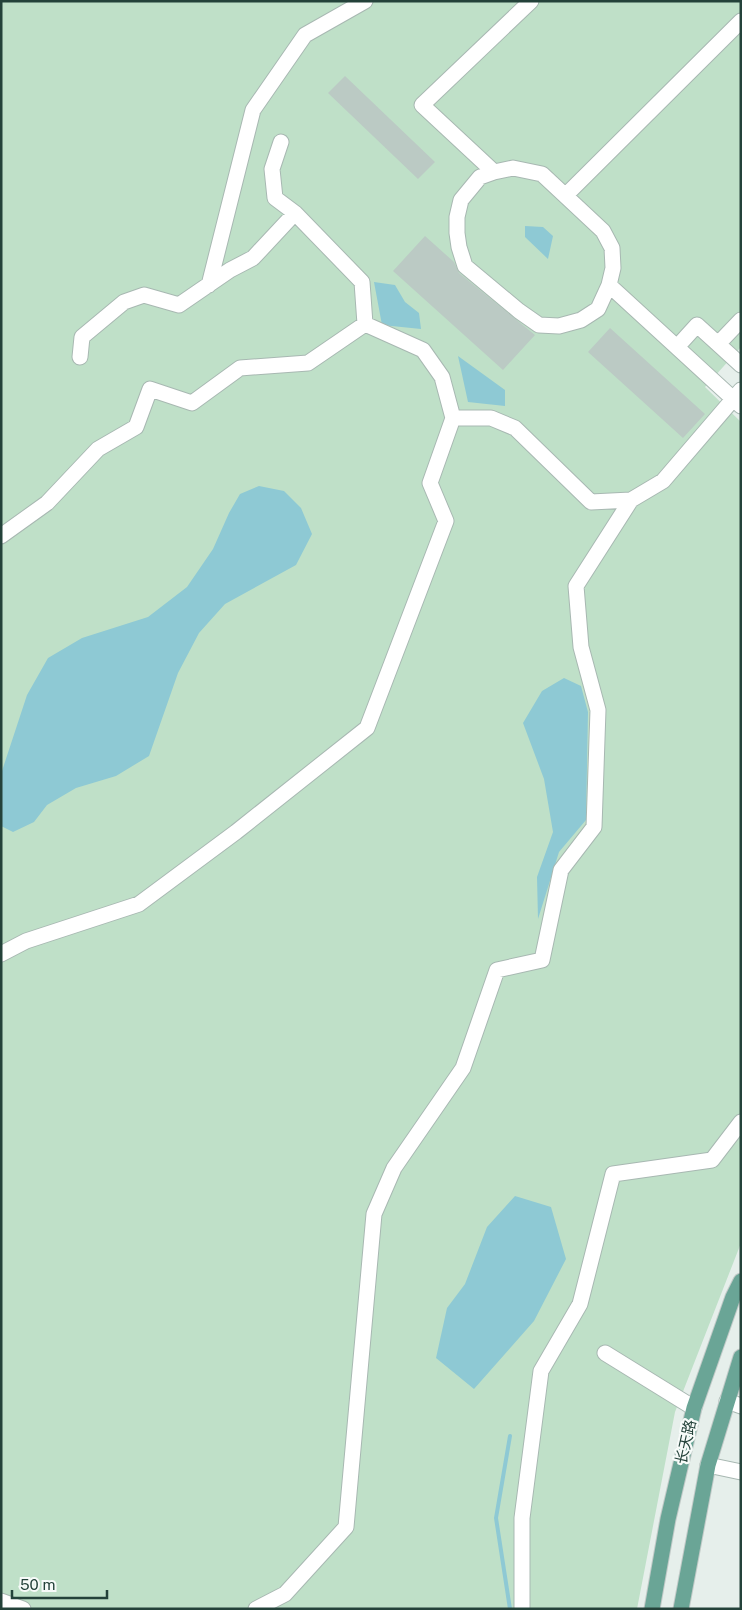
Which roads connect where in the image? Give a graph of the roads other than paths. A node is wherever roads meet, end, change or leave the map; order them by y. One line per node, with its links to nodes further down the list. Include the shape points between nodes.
1 (365, 1): 8 (street, via 305,36 253,110)
2 (531, 1): 5 (street, via 422,105)
3 (741, 21): 6 (street)
4 (281, 142): 7 (street, via 272,169 275,198)
5 (494, 172): 6 (street, via 512,168 542,174); 9 (street, via 480,178 461,200 456,233 465,266 519,312 540,325 559,326 581,320 598,309)
6 (566, 195): 9 (street, via 603,231 612,248 613,268)
7 (294, 213): 8 (street, via 254,258); 11 (street, via 362,282)
8 (209, 285): 14 (street, via 179,305 144,295 124,302 82,337)
9 (609, 285): 13 (street)
10 (741, 320): 12 (street)
11 (365, 324): 17 (street, via 423,350 442,377); 19 (street, via 308,363 240,368 192,403 150,389 136,427 98,449 47,503)
12 (718, 344): 13 (street, via 697,325); 15 (street)
13 (676, 347): 16 (street)
14 (80, 357)
15 (741, 365)
16 (738, 398): 18 (street, via 663,481)
17 (453, 418): 18 (street, via 491,418 515,428 591,502); 20 (street, via 430,483 446,520 367,728 139,904 26,941)
18 (631, 500): 31 (street, via 576,586 581,647 598,710 594,827 561,870 542,960 497,970 463,1068 394,1168 374,1214 346,1527 285,1594)
19 (1, 536)
20 (1, 954)
21 (741, 1122): 32 (street, via 712,1160 613,1174 580,1304 540,1371 522,1518)
22 (741, 1281): 26 (main road, 长天路)
23 (605, 1353): 26 (street)
24 (741, 1357): 25 (main road, 长天路)
25 (734, 1404): 27 (main road, 长天路)
26 (694, 1408): 33 (main road, 长天路, via 668,1519)
27 (708, 1465): 28 (street); 34 (main road, 长天路)
28 (741, 1472)
29 (1, 1601): 30 (street)
30 (24, 1609)
31 (256, 1609)
32 (522, 1609)
33 (652, 1609)
34 (681, 1609)

